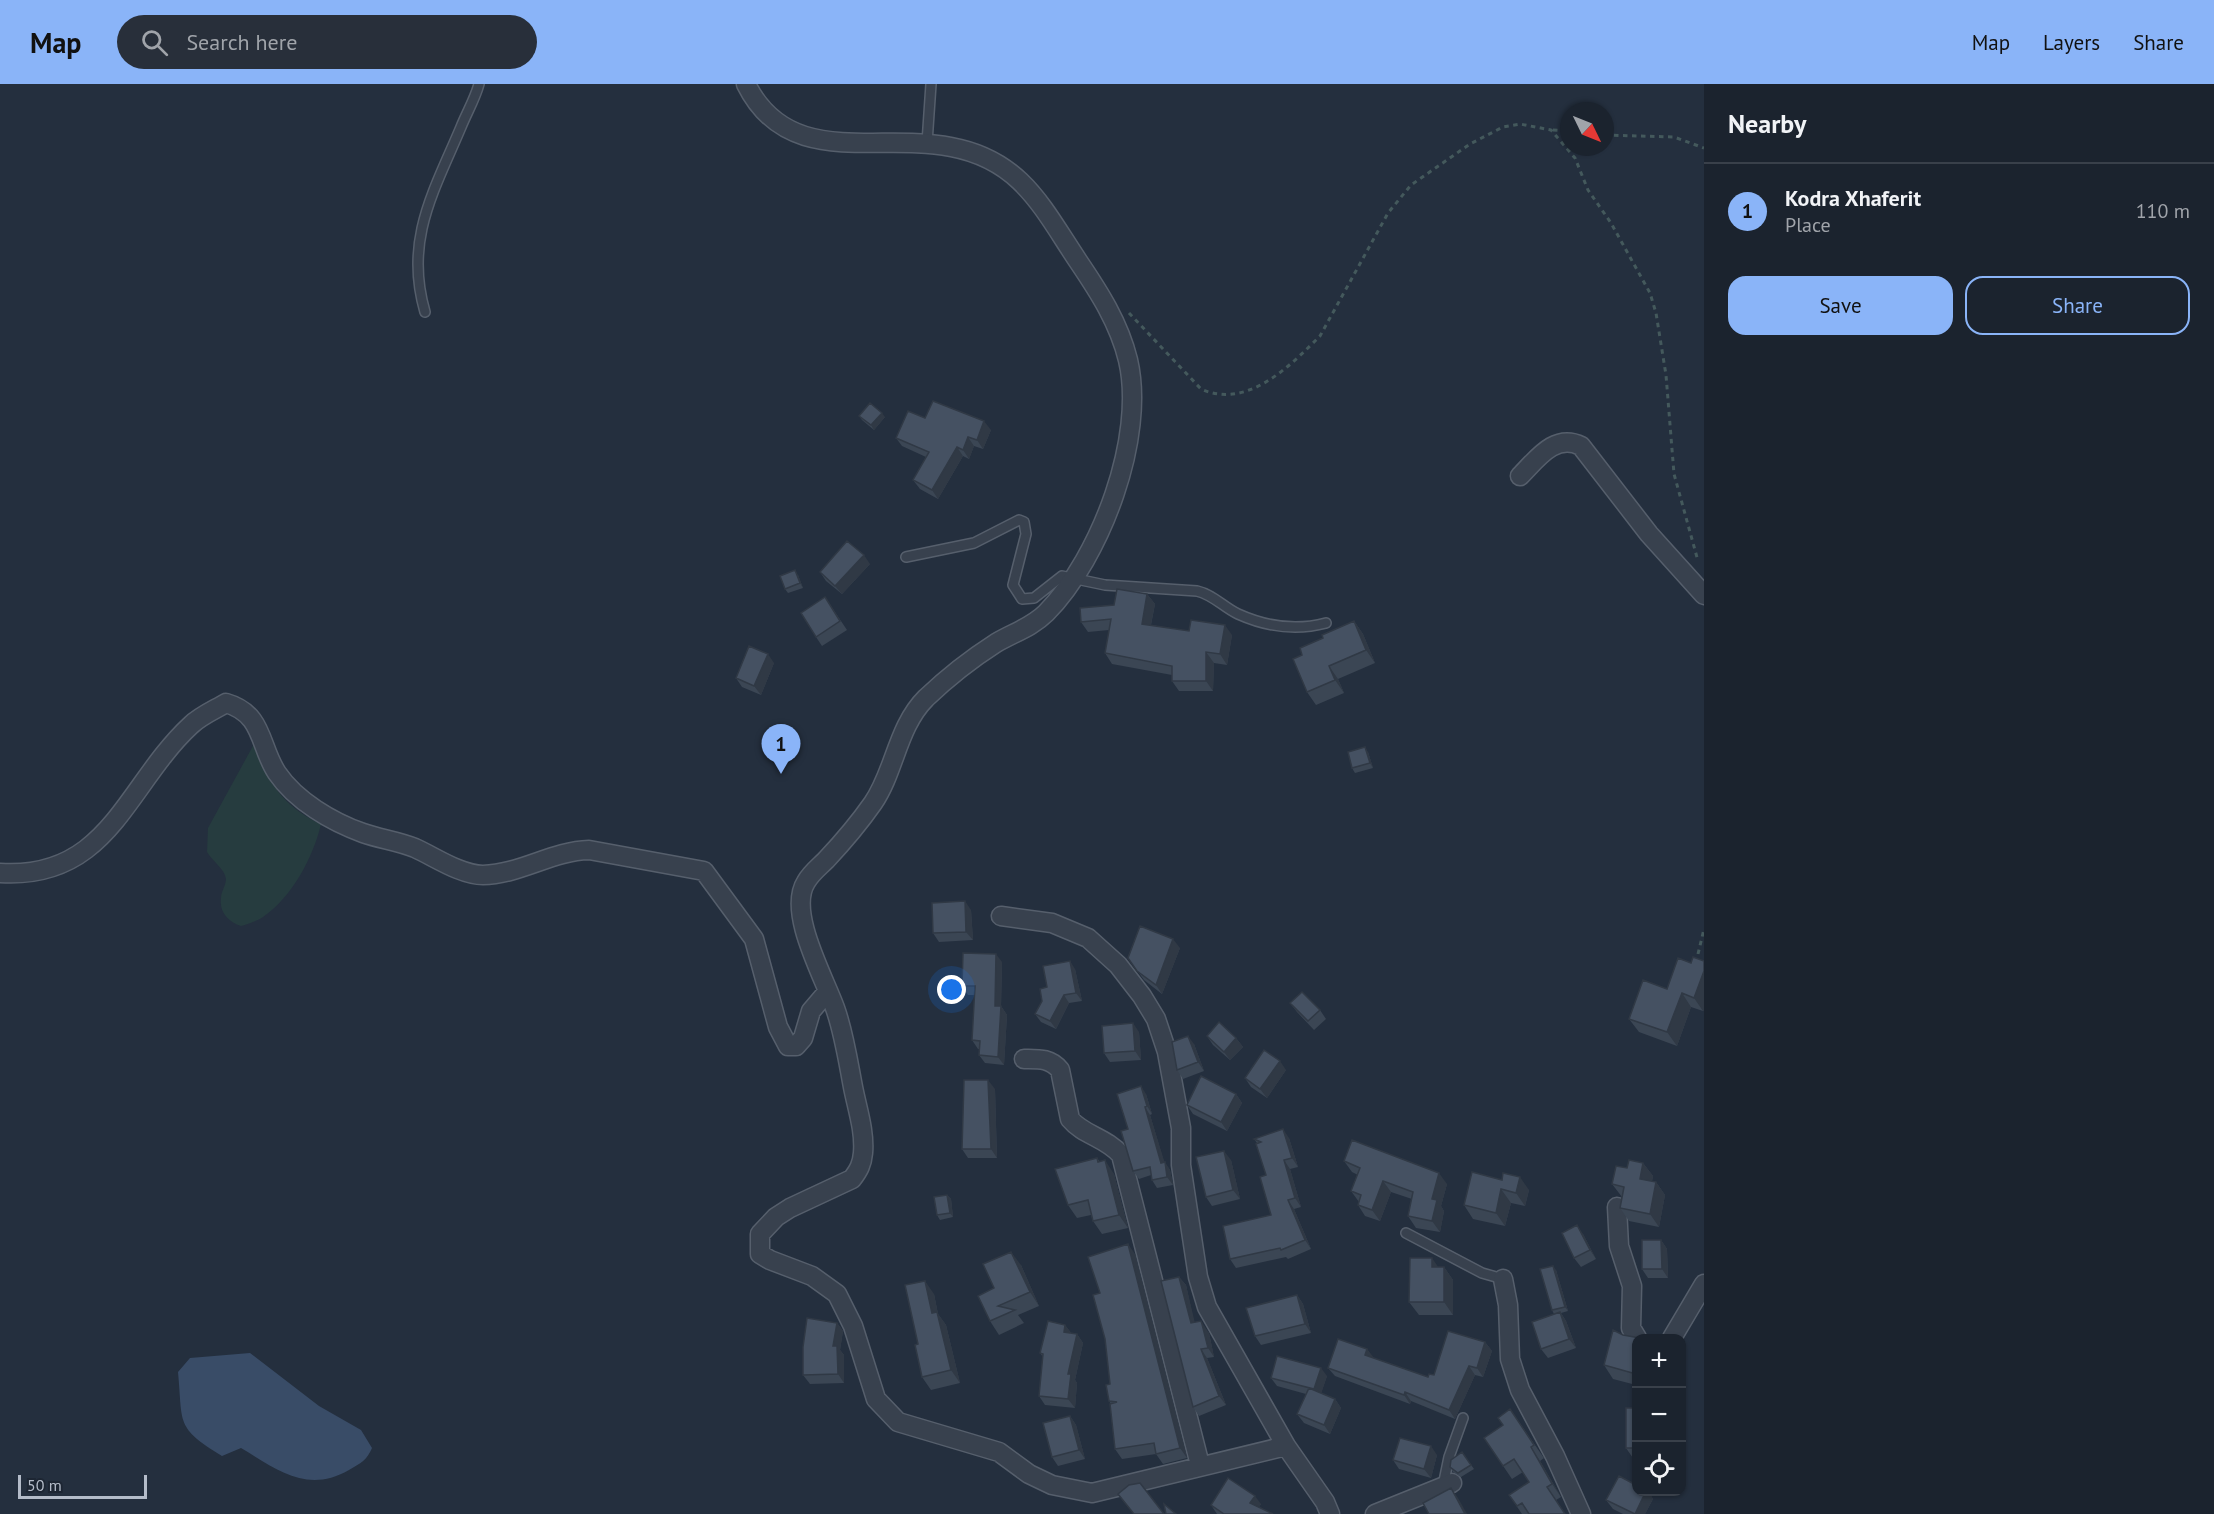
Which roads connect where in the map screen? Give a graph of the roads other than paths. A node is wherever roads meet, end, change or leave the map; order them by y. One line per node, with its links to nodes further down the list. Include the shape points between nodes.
1 (479, 84): 5 (lane, via 437,181 421,231 417,282)
2 (746, 84): 4 (street, via 761,110 796,135 821,140)
3 (931, 84): 4 (lane)
4 (927, 143): 8 (street, via 955,147 1005,166 1039,201 1108,308 1128,360 1133,403 1119,474 1096,541)
5 (425, 312)
6 (1520, 476): 9 (street, via 1552,446 1571,441 1581,446 1649,534)
7 (906, 557): 8 (lane, via 974,543 1019,519 1024,522 1026,534 1013,585 1022,598 1034,598 1062,576)
8 (1071, 579): 10 (lane, via 1204,592 1238,614 1282,627 1306,629); 13 (street, via 1034,623 974,659 923,701 908,724 873,803 806,882 800,894 803,923)
9 (1704, 596)
10 (1326, 623)
11 (0, 873): 13 (street, via 42,869 69,861 91,848 124,812 175,741 193,723 226,703 251,717 277,773 313,808 364,833 386,837 473,874 522,869 572,850 704,871 754,939 778,1027 788,1046 796,1046 803,1038 812,1011)
12 (1001, 916): 22 (street, via 1052,923 1088,938 1118,965 1156,1019 1167,1052 1198,1277 1207,1307)
13 (828, 991): 23 (street, via 841,1029 863,1136 860,1169 852,1179 776,1217 760,1234 760,1254 812,1276 837,1294 853,1326 876,1399 898,1422 999,1452 1029,1474 1071,1490 1092,1493)
14 (1024, 1059): 23 (street, via 1046,1059 1055,1064 1060,1070 1070,1119 1121,1155)
15 (1617, 1207): 19 (street, via 1619,1246 1632,1286 1631,1328)
16 (1406, 1233): 17 (lane, via 1482,1273)
17 (1503, 1279): 27 (street, via 1510,1359 1520,1390)
18 (1704, 1284): 20 (street)
19 (1635, 1334)
20 (1674, 1334)
21 (1463, 1418): 24 (lane, via 1449,1457)
22 (1287, 1446): 23 (street); 25 (street)
23 (1200, 1465)
24 (1447, 1485): 26 (street)
25 (1330, 1514)
26 (1375, 1514)
27 (1581, 1514)

